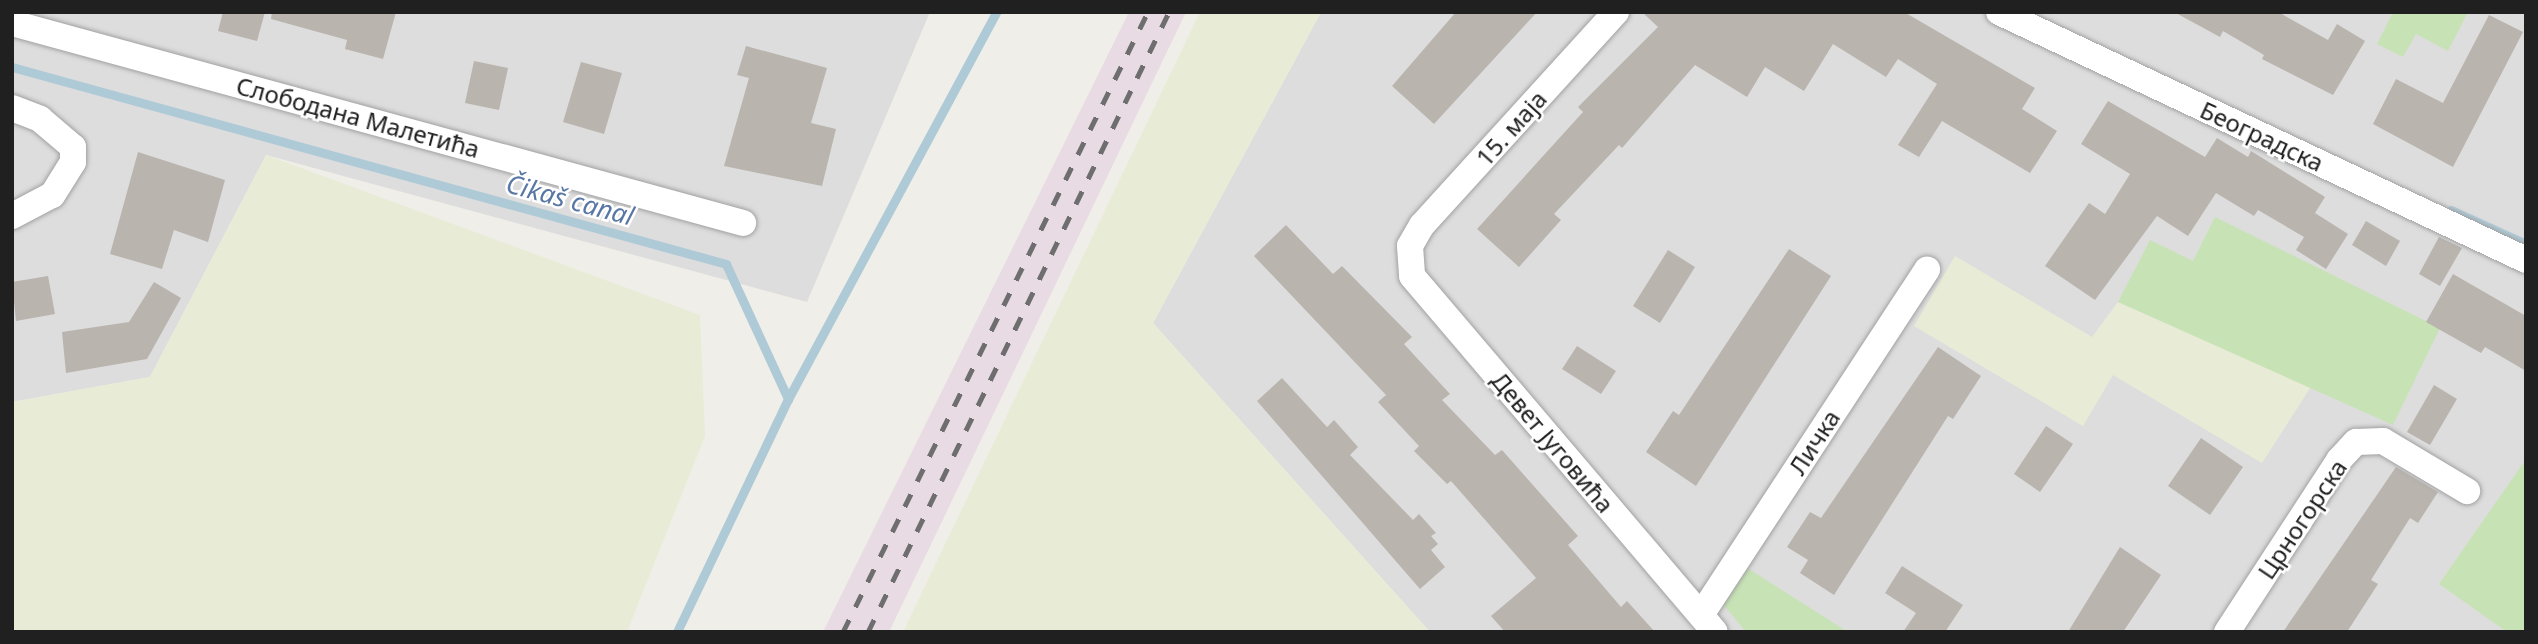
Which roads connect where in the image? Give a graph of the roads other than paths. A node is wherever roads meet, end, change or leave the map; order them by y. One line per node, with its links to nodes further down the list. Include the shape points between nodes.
1 (1616, 12): 7 (street, 15. маја, via 1422,225)
2 (1999, 12): 8 (street, Београдска)
3 (12, 23): 6 (street, Слободана Малетића)
4 (12, 108): 5 (street, via 40,119 74,147 73,162 52,195)
5 (12, 216)
6 (743, 223)
7 (1409, 246): 11 (street, Девет Југовића, via 1412,276)
8 (2526, 260)
9 (1927, 269): 11 (street, Личка)
10 (2467, 491): 12 (street, Црногорска, via 2383,441 2356,442 2339,460)
11 (1708, 623)
12 (2227, 632)

